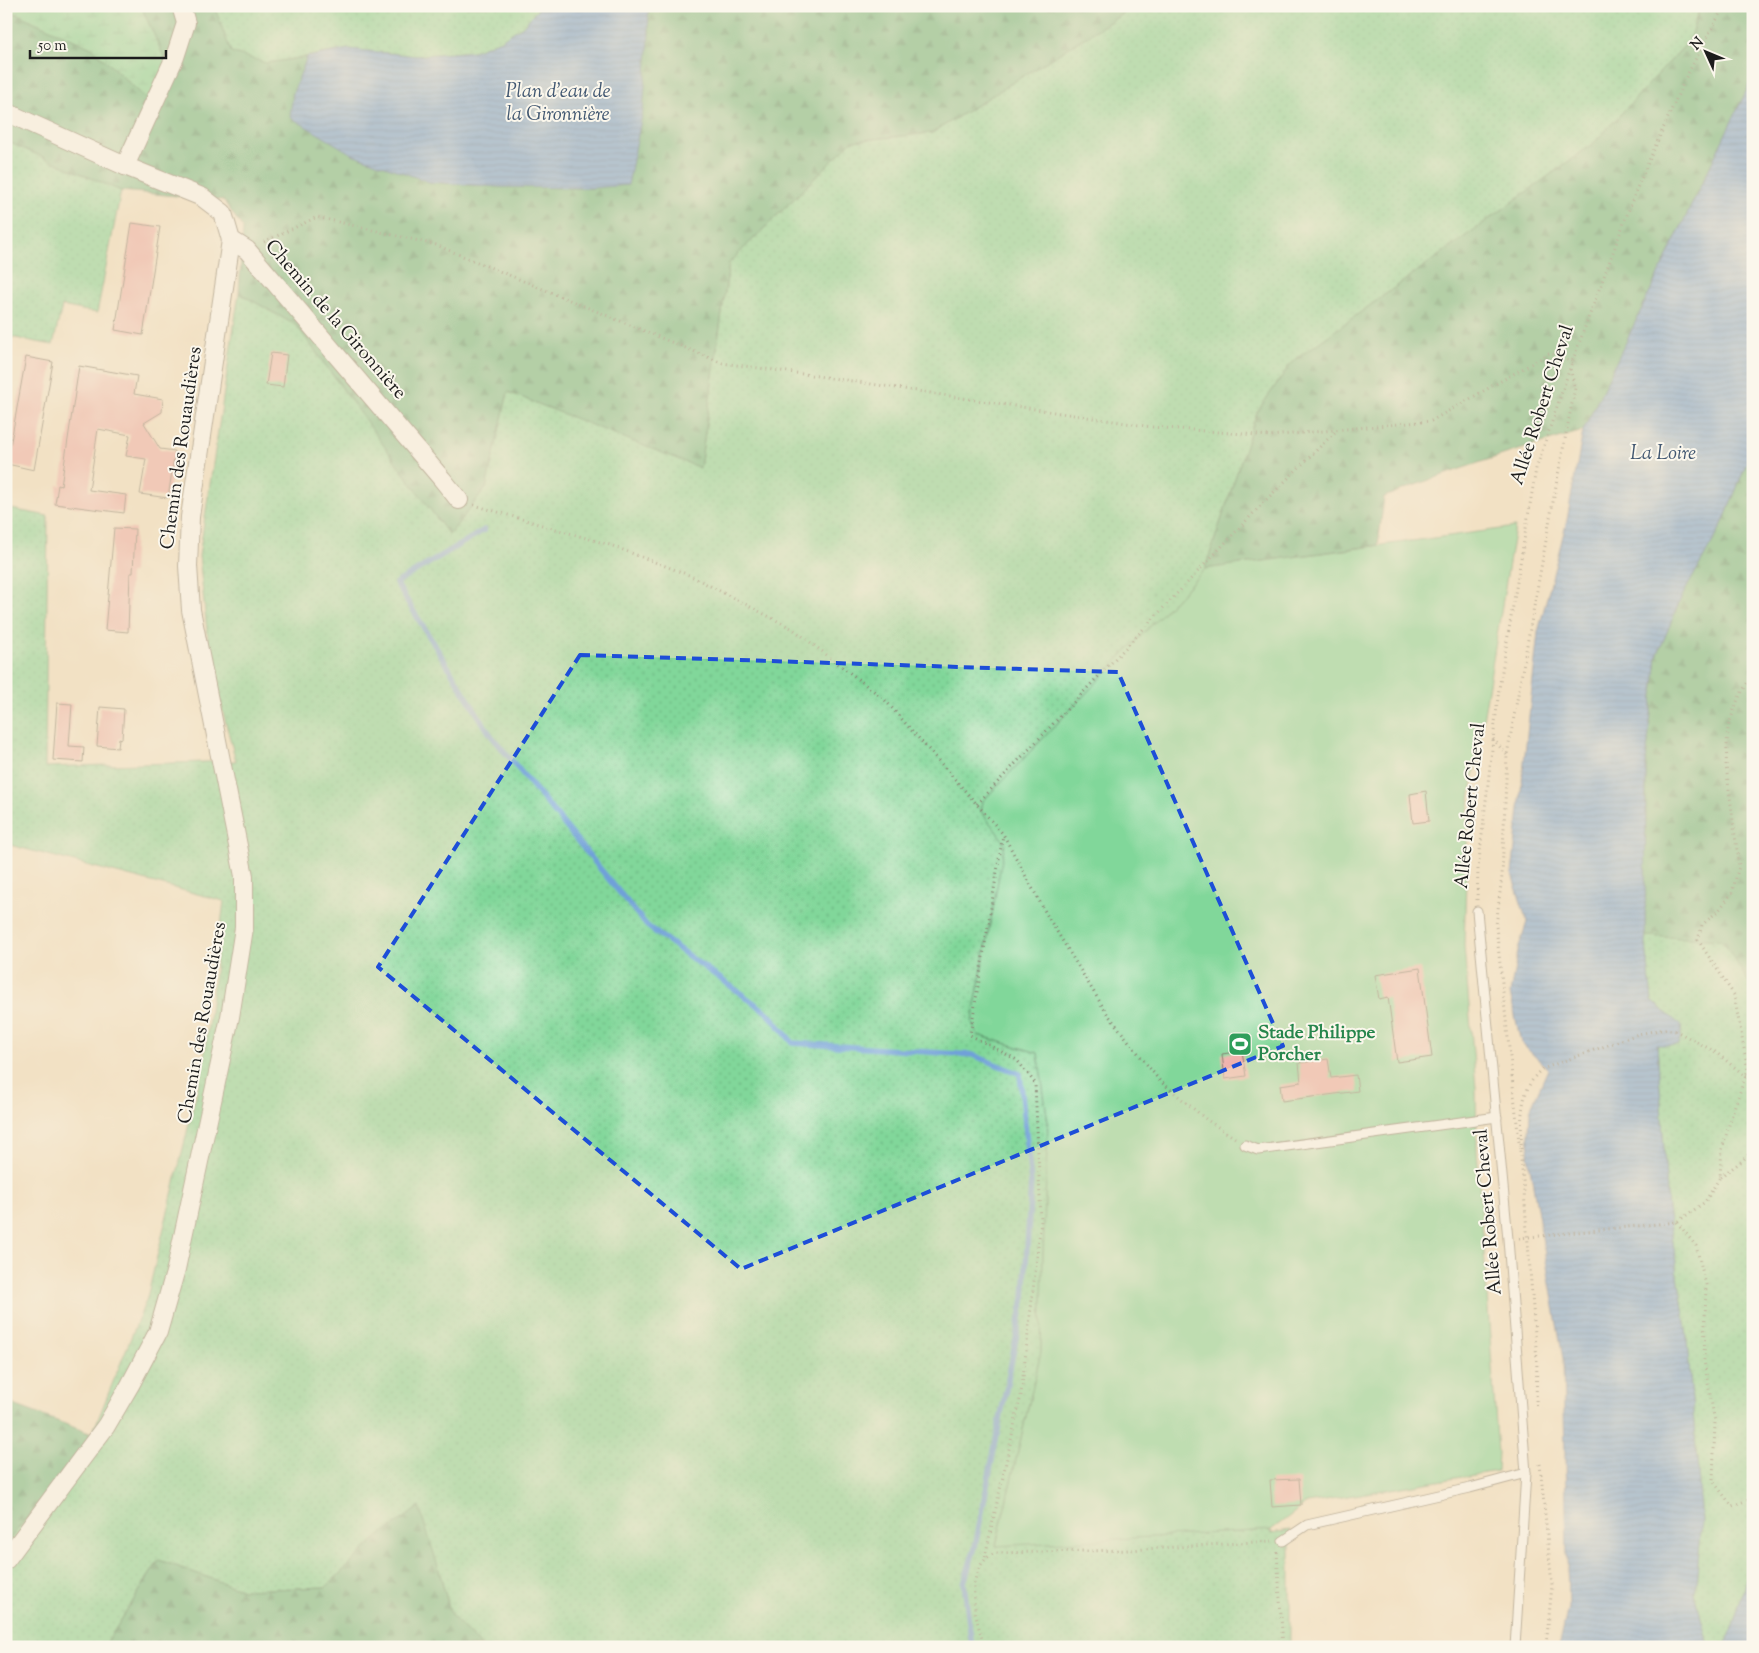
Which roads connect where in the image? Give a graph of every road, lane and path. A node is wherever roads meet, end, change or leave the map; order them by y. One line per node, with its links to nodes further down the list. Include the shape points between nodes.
1 (181, 6): 4 (street, via 186,23 175,57)
2 (1724, 6): 7 (path, Allée Robert Cheval, via 1685,79 1636,188)
3 (6, 112): 4 (street)
4 (125, 166): 5 (street, via 202,197 224,213)
5 (231, 240): 6 (street, Chemin de la Gironnière); 32 (street, Chemin des Rouaudières, via 190,517 188,566 190,610 244,876 244,928 230,1017 176,1269 158,1332 106,1426)
6 (247, 250): 9 (path, via 317,217 436,245 722,363 1152,427 1270,436); 10 (street, Chemin de la Gironnière)
7 (1572, 362): 8 (path, Allée Robert Cheval); 9 (path, via 1550,353 1431,421)
8 (1570, 368): 12 (path, Allée Robert Cheval, via 1536,469); 13 (path, via 1575,388)
9 (1337, 430): 14 (path, via 1264,502)
10 (459, 500): 14 (path, via 610,545 680,571 794,629 884,699)
11 (1753, 673): 17 (path, via 1728,726 1726,766 1739,866 1732,893 1702,925 1698,940 1734,995 1748,1070)
12 (1493, 739): 13 (path); 16 (path, Allée Robert Cheval, via 1478,869)
13 (1507, 755): 22 (path, via 1502,876 1496,926)
14 (977, 804): 15 (path)
15 (1003, 834): 20 (path, via 1048,917 1106,1012 1141,1057 1159,1080 1206,1120); 31 (path, via 970,1035 1017,1060 1036,1083 1041,1221 1021,1396)
16 (1477, 911): 19 (lane, Allée Robert Cheval)
17 (1746, 1076): 18 (path); 22 (path, via 1714,1051 1676,1031 1665,1029 1638,1034 1542,1070 1526,1088 1522,1109); 23 (path, via 1722,1149)
18 (1753, 1082)
19 (1497, 1117): 20 (lane, via 1258,1150); 28 (lane, Allée Robert Cheval)
20 (1245, 1145)
21 (1753, 1150): 23 (path)
22 (1521, 1162): 25 (path)
23 (1720, 1177): 24 (path, via 1705,1202)
24 (1677, 1222): 25 (path); 29 (path, via 1696,1246 1706,1285 1704,1361 1715,1422 1713,1481 1732,1506)
25 (1528, 1237): 26 (path, via 1537,1360)
26 (1535, 1414)
27 (1538, 1458): 36 (path, via 1542,1471 1552,1585)
28 (1526, 1473): 30 (lane, via 1307,1525); 35 (lane, Allée Robert Cheval)
29 (1753, 1498)
30 (1280, 1541): 31 (path); 34 (path)
31 (985, 1557): 33 (path, via 974,1578 974,1594 979,1632)
32 (6, 1560)
33 (985, 1647)
34 (1283, 1647)
35 (1515, 1647)
36 (1546, 1647)

